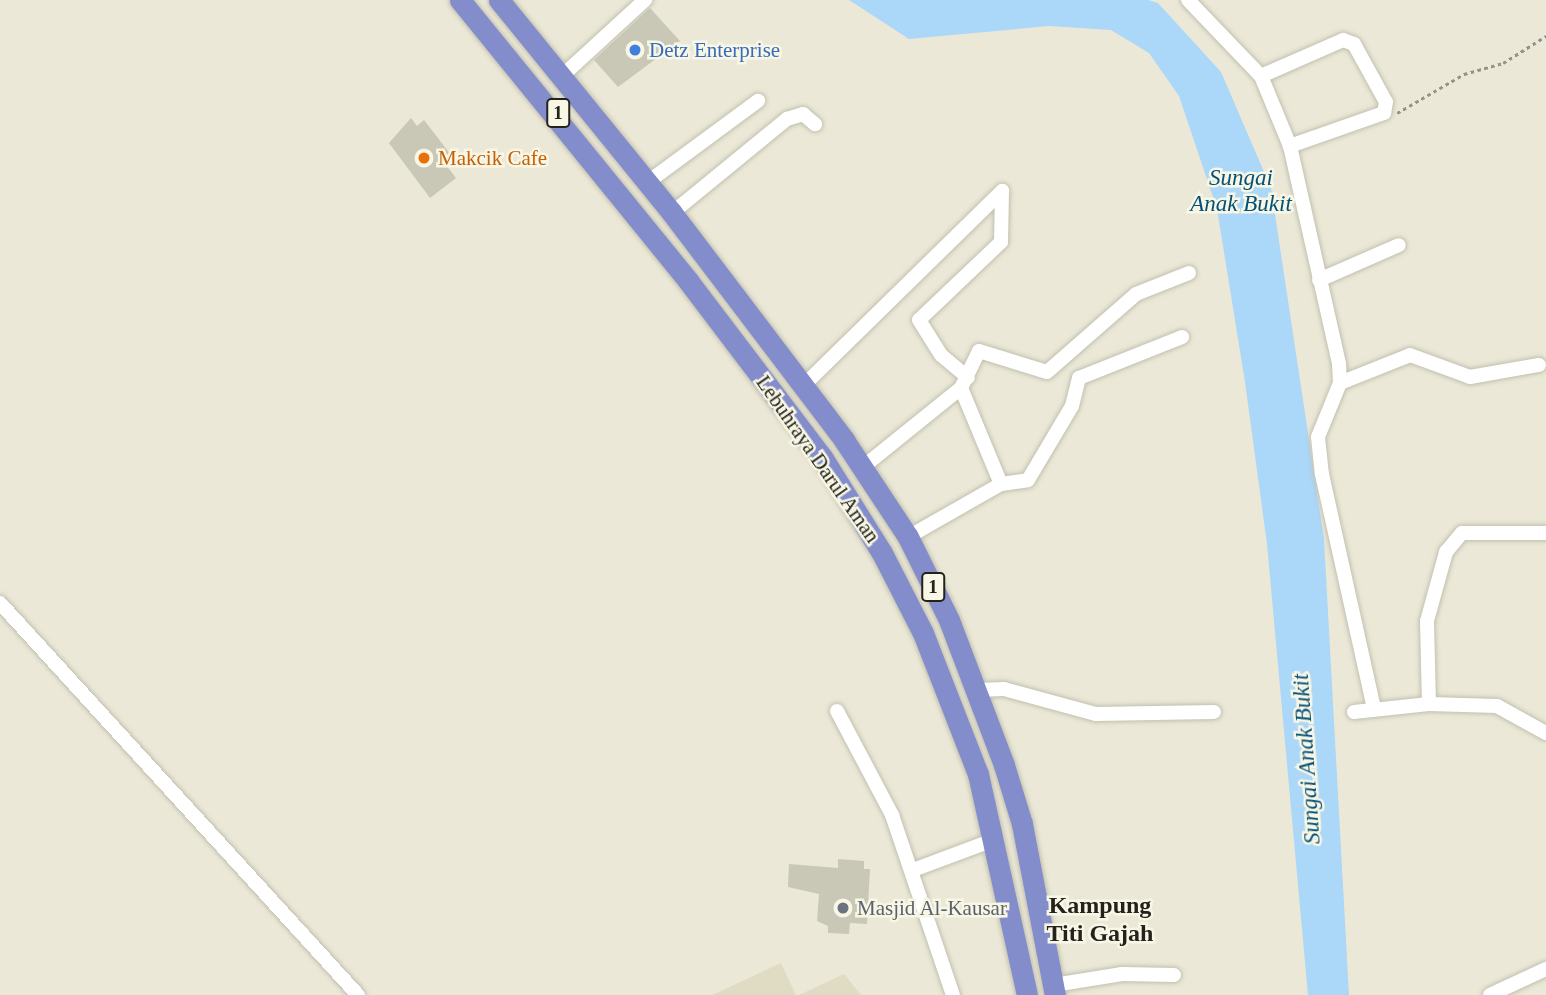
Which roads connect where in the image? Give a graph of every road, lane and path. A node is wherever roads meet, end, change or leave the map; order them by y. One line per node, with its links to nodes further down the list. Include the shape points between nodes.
1 (460, 0): 18 (highway, Lebuhraya Darul Aman / 1)
2 (499, 0): 6 (highway, Lebuhraya Darul Aman / 1)
3 (645, 0): 6 (street)
4 (1188, 0): 7 (street)
5 (1546, 36): 9 (path, via 1503,64 1464,74 1399,112)
6 (562, 76): 12 (highway, Lebuhraya Darul Aman / 1)
7 (1261, 76): 9 (street, via 1343,40 1354,44); 11 (street)
8 (758, 101): 12 (street)
9 (1385, 108): 11 (street)
10 (815, 124): 13 (street, via 803,114 787,119)
11 (1290, 146): 17 (street)
12 (648, 181): 13 (highway, Lebuhraya Darul Aman / 1)
13 (672, 213): 14 (highway, Lebuhraya Darul Aman / 1)
14 (690, 236): 18 (highway, via 699,257); 19 (highway, Lebuhraya Darul Aman / 1)
15 (1399, 245): 17 (street)
16 (1189, 273): 23 (street, via 1136,295 1057,368 1038,373 989,349 973,357)
17 (1320, 280): 24 (street)
18 (690, 282): 20 (highway, Lebuhraya Darul Aman / 1)
19 (727, 285): 20 (highway, via 720,307); 25 (highway, Lebuhraya Darul Aman / 1)
20 (725, 329): 38 (highway, Lebuhraya Darul Aman / 1, via 822,457 898,582 951,699)
21 (1182, 337): 27 (street, via 1079,378 1072,406 1040,465 1028,480)
22 (1539, 365): 24 (street, via 1470,377 1410,355)
23 (964, 383): 25 (street, via 919,320 1002,242 1002,191); 26 (street); 27 (street)
24 (1340, 383): 33 (street, via 1323,419 1318,451)
25 (803, 386): 26 (highway, Lebuhraya Darul Aman / 1)
26 (863, 467): 29 (highway, Lebuhraya Darul Aman / 1)
27 (1000, 484): 29 (street)
28 (1546, 533): 32 (street, via 1462,533 1446,552 1427,621)
29 (908, 537): 31 (highway, Lebuhraya Darul Aman / 1)
30 (0, 603): 43 (street)
31 (978, 690): 35 (street, via 1004,689 1096,714); 42 (highway, Lebuhraya Darul Aman / 1, via 1022,824)
32 (1429, 704): 33 (street); 37 (street, via 1497,706)
33 (1374, 709): 36 (street)
34 (837, 711): 39 (street)
35 (1214, 712)
36 (1354, 712)
37 (1546, 733)
38 (996, 839): 39 (street); 45 (highway, Lebuhraya Darul Aman / 1)
39 (913, 870): 44 (street)
40 (1546, 969): 46 (street)
41 (1174, 975): 42 (street, via 1122,974)
42 (1054, 990)
43 (358, 995)
44 (953, 995)
45 (1027, 995)
46 (1490, 995)

